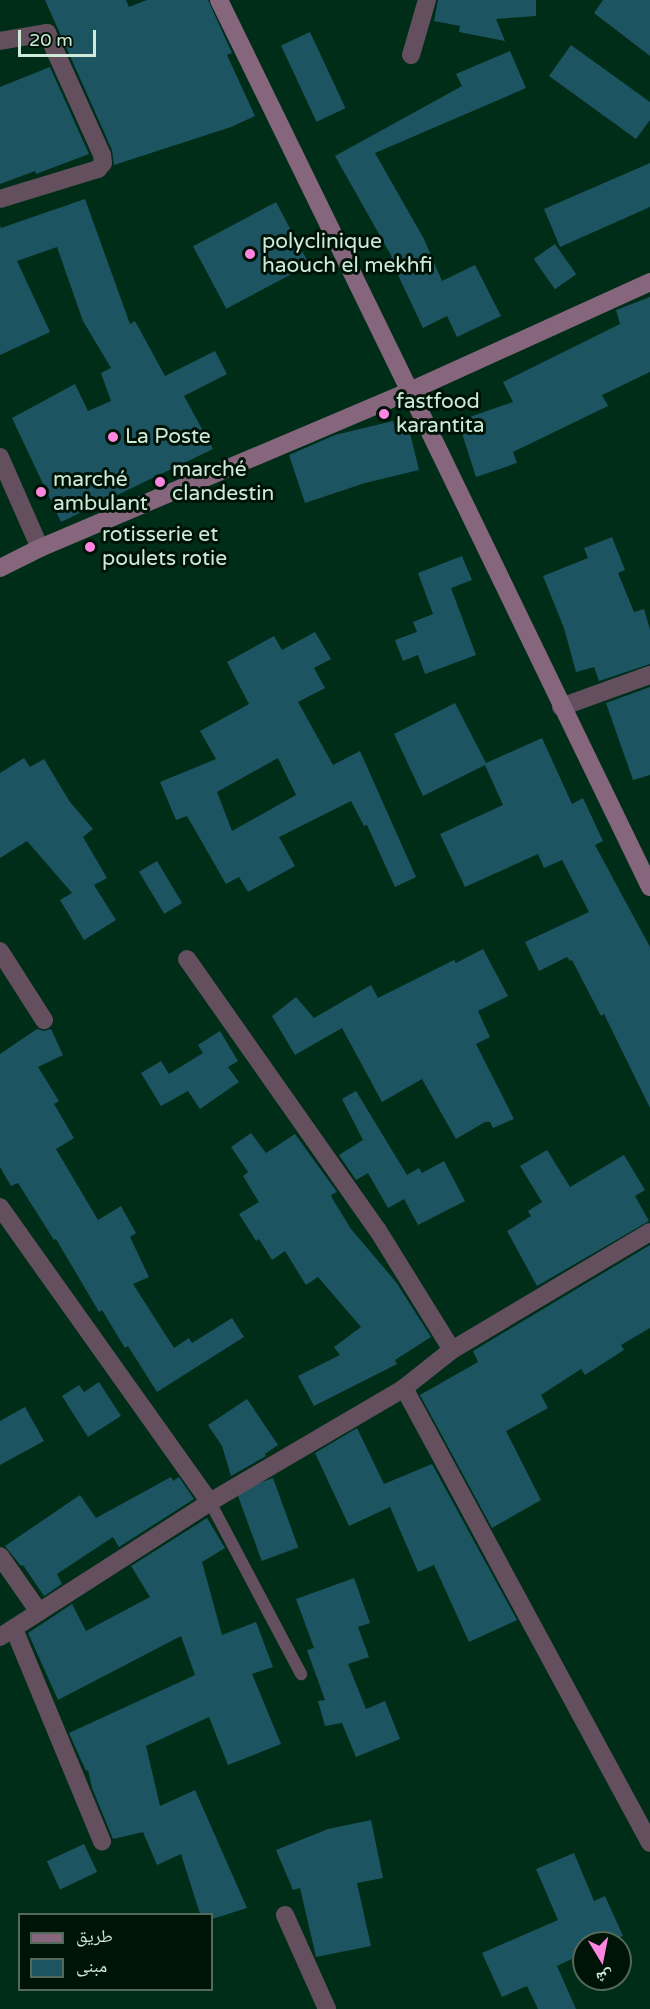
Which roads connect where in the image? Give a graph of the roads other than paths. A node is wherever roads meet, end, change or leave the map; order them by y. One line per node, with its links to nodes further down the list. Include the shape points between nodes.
1 (219, 0): 7 (street)
2 (428, 0): 4 (street)
3 (0, 41): 5 (street, via 47,33 103,163 98,170)
4 (411, 55)
5 (0, 199)
6 (650, 282): 7 (street)
7 (410, 391): 9 (street); 12 (street)
8 (0, 457): 9 (street)
9 (40, 548): 10 (street)
10 (0, 568)
11 (650, 675): 12 (street)
12 (561, 707): 13 (street)
13 (650, 887)
14 (0, 951): 16 (street)
15 (187, 959): 19 (street, via 377,1229)
16 (44, 1020)
17 (0, 1207): 21 (street)
18 (650, 1232): 19 (street)
19 (452, 1350): 20 (street)
20 (404, 1388): 21 (street); 27 (street)
21 (210, 1502): 23 (street); 25 (lane)
22 (0, 1556): 23 (street)
23 (39, 1612): 24 (street)
24 (7, 1633): 26 (street)
25 (301, 1674)
26 (102, 1841)
27 (650, 1843)
28 (285, 1915): 29 (street)
29 (327, 2009)

